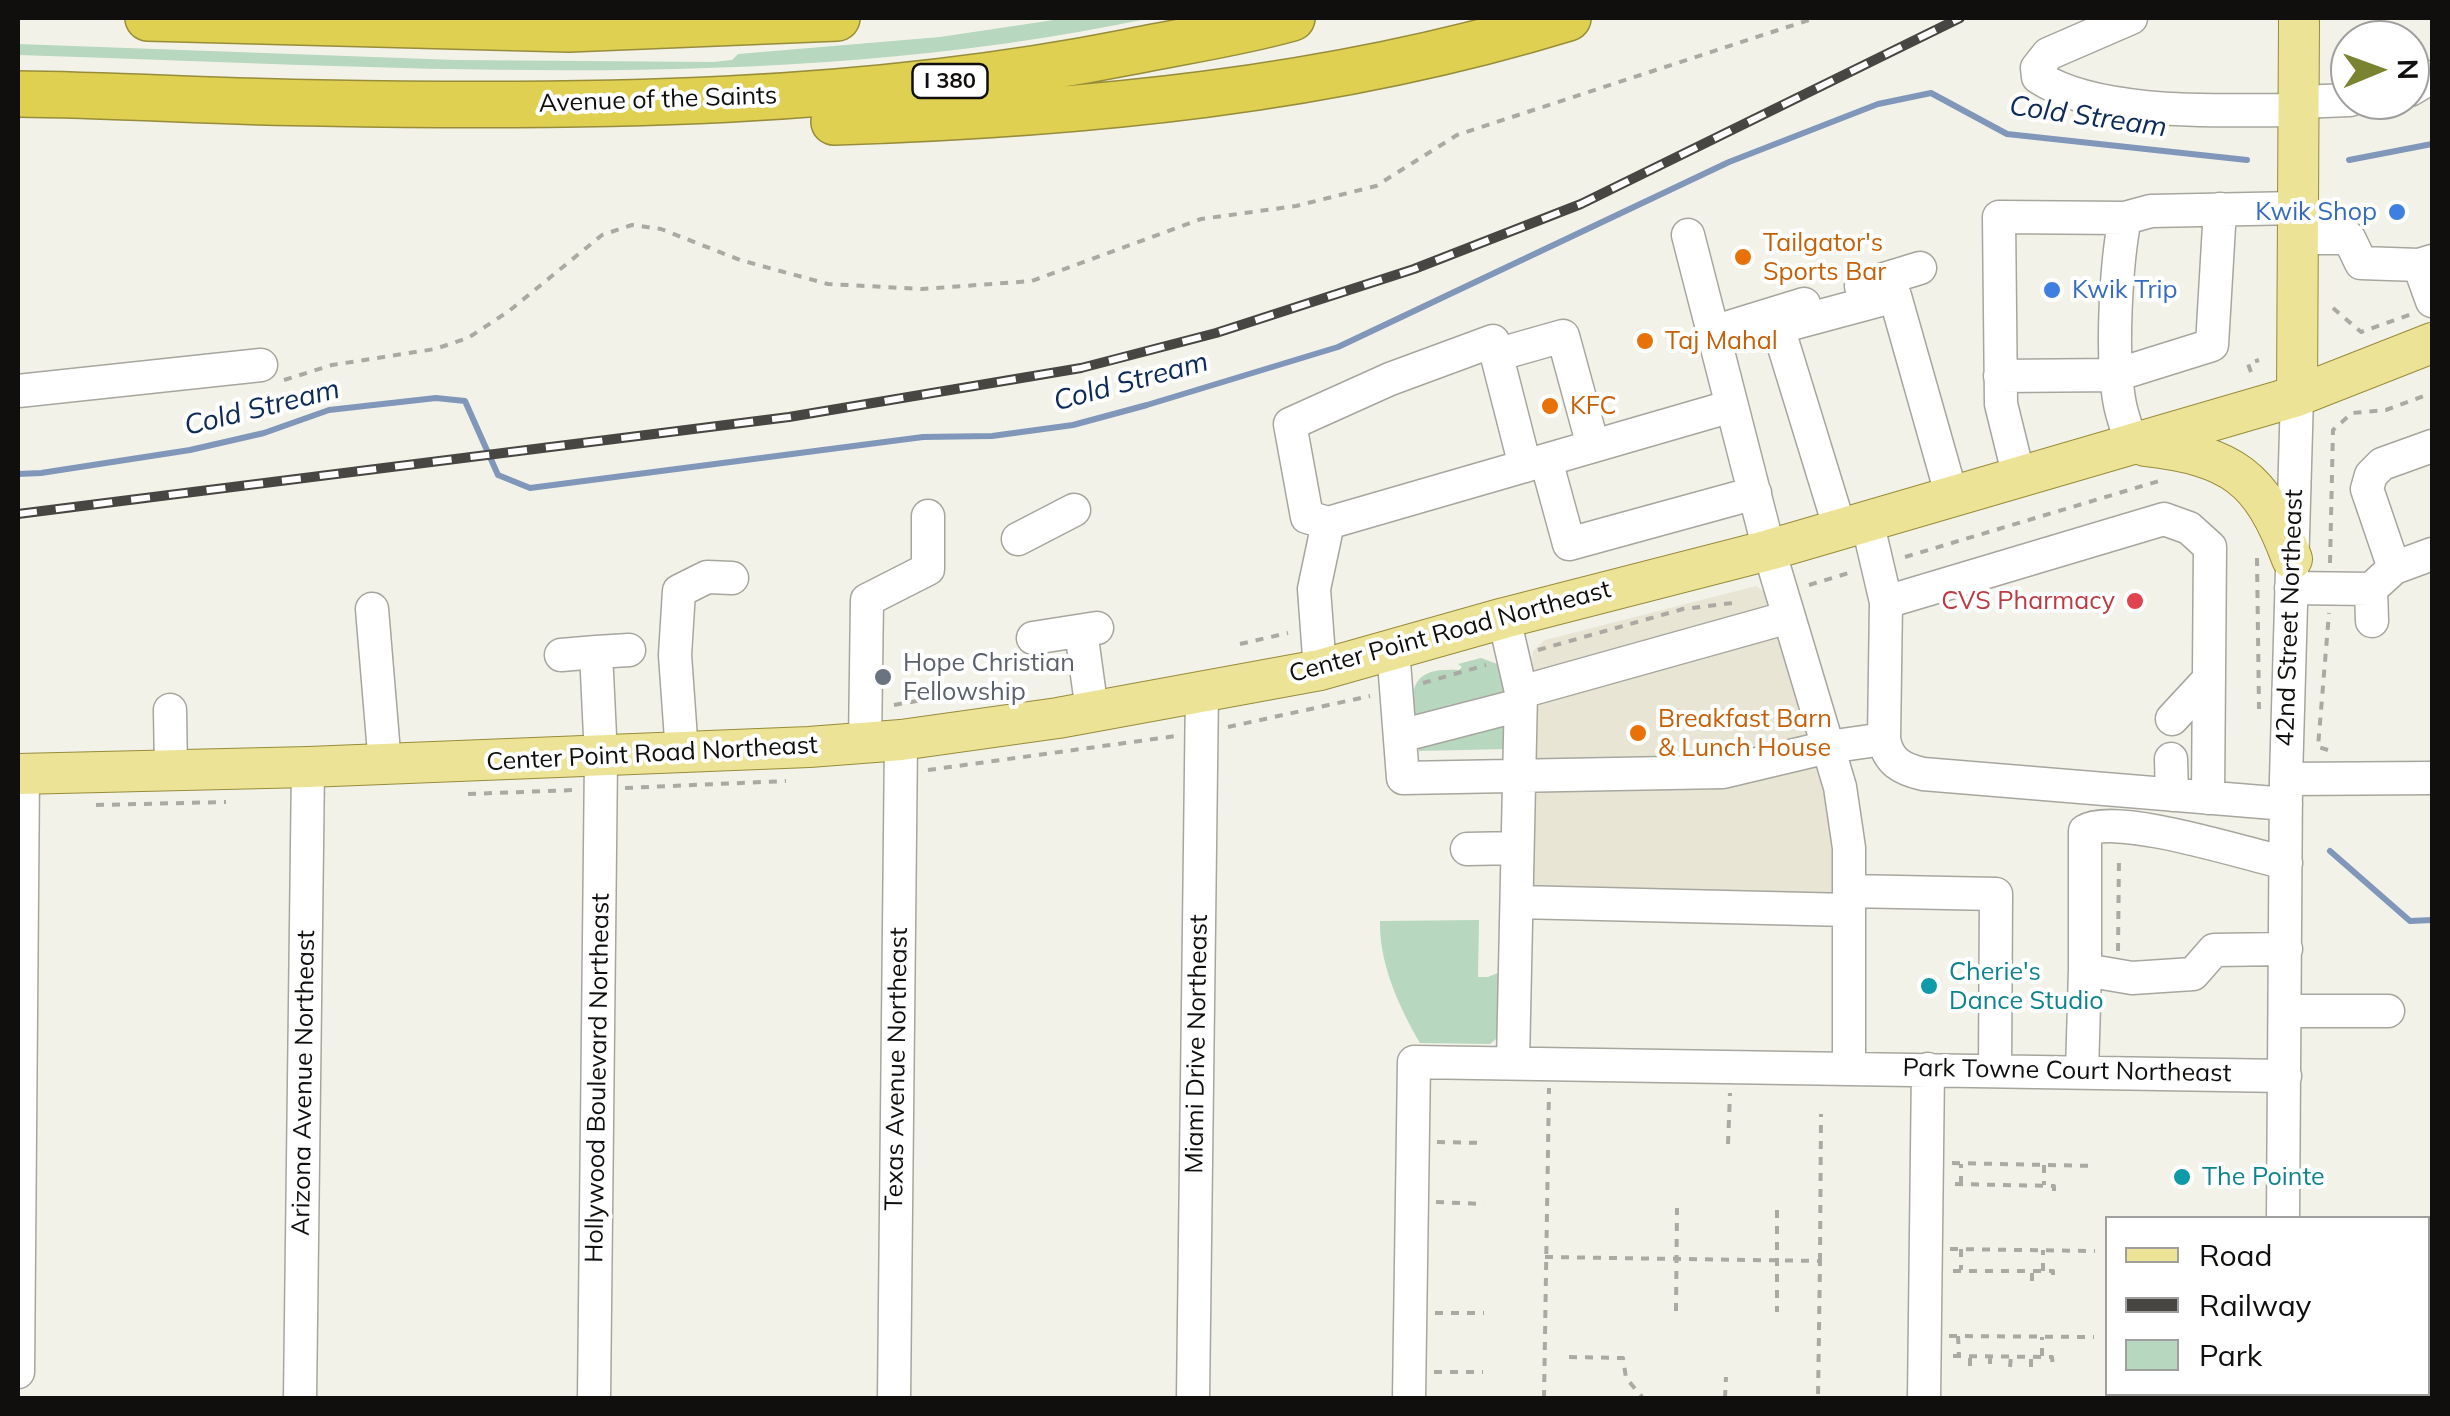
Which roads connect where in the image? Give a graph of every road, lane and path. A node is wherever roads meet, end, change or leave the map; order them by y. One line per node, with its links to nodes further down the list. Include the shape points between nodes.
1 (148, 18): 8 (highway)
2 (833, 18): 8 (highway, via 569,28)
3 (1292, 18): 11 (highway, Avenue of the Saints / I 380, via 974,79 812,96)
4 (1568, 18): 11 (highway, via 1378,66 1158,102 744,125)
5 (1815, 18): 25 (path, via 1458,135 1376,186 1201,219 1032,280 922,289 828,284 740,260 661,228 632,225 602,235 468,338 435,349)
6 (2132, 18): 12 (street, via 2048,54 2038,77 2126,106)
7 (2299, 18): 12 (main road, 42nd Street Northeast)
8 (347, 20)
9 (18, 94): 11 (highway, Avenue of the Saints / I 380)
10 (2330, 102): 12 (street)
11 (604, 104)
12 (2298, 106): 15 (main road, 42nd Street Northeast)
13 (2220, 209): 14 (street); 15 (street); 26 (street, via 2212,344)
14 (2125, 218): 26 (street); 27 (street, via 1999,218)
15 (2298, 223): 17 (street, via 2349,238 2361,263); 30 (main road, 42nd Street Northeast)
16 (1688, 235): 21 (street)
17 (2426, 263): 20 (street)
18 (1920, 268): 21 (street)
19 (2333, 308): 20 (path, via 2362,332)
20 (2427, 319): 30 (main road, Center Point Road Northeast)
21 (1713, 332): 31 (street)
22 (1496, 355): 34 (street, via 1563,336); 36 (street); 43 (street, via 1493,341 1290,424 1307,517)
23 (2259, 360): 24 (path, via 2248,364)
24 (2251, 372)
25 (270, 373): 28 (street)
26 (2116, 374): 27 (street); 33 (street)
27 (2000, 376): 37 (street, via 2000,404)
28 (18, 391)
29 (2432, 393): 32 (path, via 2386,410 2352,413)
30 (2297, 396): 33 (main road, Center Point Road Northeast); 49 (street, 42nd Street Northeast)
31 (1732, 406): 34 (street); 39 (street)
32 (2332, 430)
33 (2132, 444): 37 (main road, Center Point Road Northeast); 49 (main road, via 2196,454 2236,472 2268,502)
34 (1593, 446): 36 (street)
35 (2432, 446): 51 (street, via 2382,464 2371,475)
36 (1536, 463): 39 (street, via 1570,544); 43 (street)
37 (2019, 477): 40 (main road, Center Point Road Northeast)
38 (2168, 479): 48 (path)
39 (1754, 493): 46 (street)
40 (1952, 496): 44 (main road, Center Point Road Northeast); 44 (street, via 1894,296 1787,325 1780,337)
41 (1074, 510): 45 (street)
42 (928, 516): 81 (street, Texas Avenue Northeast, via 928,569 867,600)
43 (1328, 522): 57 (street, via 1314,589)
44 (1854, 525): 46 (main road, Center Point Road Northeast); 48 (street)
45 (1018, 539)
46 (1769, 550): 54 (street); 56 (main road, Center Point Road Northeast)
47 (2432, 554): 51 (street)
48 (1877, 564): 53 (street); 54 (path)
49 (2280, 566): 51 (street); 75 (path); 92 (street, 42nd Street Northeast)
50 (732, 578): 83 (street, via 706,578 679,591 675,655)
51 (2379, 593)
52 (1735, 602): 63 (path, via 1683,609)
53 (1886, 602): 67 (street, via 2164,519 2189,528 2210,548); 80 (street)
54 (1794, 603): 72 (street); 82 (street)
55 (372, 609): 86 (street)
56 (1504, 618): 60 (main road, Center Point Road Northeast); 72 (street)
57 (1317, 626): 59 (path); 66 (street)
58 (1034, 638): 74 (street, via 1089,630)
59 (1240, 644)
60 (1393, 649): 66 (main road, Center Point Road Northeast); 79 (street)
61 (629, 650): 62 (street)
62 (596, 652): 64 (street); 84 (street, Hollywood Boulevard Northeast)
63 (1534, 652)
64 (560, 655)
65 (1496, 662): 68 (path)
66 (1320, 670): 69 (main road, Center Point Road Northeast)
67 (2209, 679): 76 (street); 94 (street)
68 (1414, 685)
69 (1202, 689): 74 (main road, Center Point Road Northeast); 200 (street, Miami Drive Northeast)
70 (978, 690): 81 (path)
71 (1377, 694): 77 (path)
72 (1520, 698): 79 (street); 90 (street)
73 (170, 710): 88 (street)
74 (1092, 711): 81 (main road, Center Point Road Northeast)
75 (2259, 711)
76 (2172, 718)
77 (1219, 730)
78 (1186, 735): 81 (path)
79 (1400, 736): 90 (street, via 1403,778)
80 (1884, 739): 82 (street); 93 (street, via 1896,764 1923,774)
81 (888, 741): 83 (main road, Center Point Road Northeast); 199 (street, Texas Avenue Northeast)
82 (1828, 747): 90 (street, via 1723,772); 99 (street, via 1849,848)
83 (682, 754): 84 (main road, Center Point Road Northeast)
84 (601, 757): 86 (main road, Center Point Road Northeast); 198 (street, Hollywood Boulevard Northeast)
85 (2171, 759): 93 (street)
86 (385, 765): 87 (main road, Center Point Road Northeast)
87 (308, 767): 88 (main road, Center Point Road Northeast); 197 (street, Arizona Avenue Northeast)
88 (170, 770): 89 (main road, Center Point Road Northeast)
89 (20, 774): 114 (street)
90 (1518, 775): 97 (street)
91 (2432, 778): 92 (street)
92 (2286, 792): 94 (street); 98 (street, 42nd Street Northeast)
93 (2172, 795): 94 (street)
94 (2208, 798)
95 (2120, 826): 98 (street); 102 (street, via 2096,824 2085,831); 103 (path)
96 (1467, 848): 97 (street)
97 (1517, 848): 100 (street)
98 (2286, 863): 101 (street, 42nd Street Northeast)
99 (1849, 900): 100 (street); 109 (street); 111 (street, via 1996,894)
100 (1518, 902): 106 (street)
101 (2286, 950): 103 (street, via 2214,950 2193,974); 104 (street, 42nd Street Northeast)
102 (2085, 970): 103 (street); 112 (street)
103 (2118, 976)
104 (2285, 1011): 105 (street); 113 (street, 42nd Street Northeast)
105 (2388, 1012)
106 (1513, 1061): 107 (street, Park Towne Court Northeast); 116 (street, Park Towne Court Northeast, via 1414,1062)
107 (1550, 1062): 108 (street, Park Towne Court Northeast); 154 (path)
108 (1730, 1065): 109 (street, Park Towne Court Northeast); 118 (path)
109 (1849, 1067): 110 (street, Park Towne Court Northeast)
110 (1928, 1069): 111 (street, Park Towne Court Northeast); 124 (street)
111 (1996, 1070): 112 (street, Park Towne Court Northeast)
112 (2082, 1072): 113 (street, Park Towne Court Northeast)
113 (2285, 1076): 149 (street, 42nd Street Northeast)
114 (20, 1089): 193 (street)
115 (1822, 1114): 157 (path)
116 (1412, 1142): 117 (path); 145 (street)
117 (1485, 1142)
118 (1728, 1144)
119 (1972, 1156): 126 (path)
120 (1992, 1157): 127 (path)
121 (2012, 1157): 128 (path)
122 (2033, 1158): 129 (path)
123 (2054, 1158): 131 (path)
124 (1927, 1163): 125 (path); 150 (street)
125 (1961, 1164): 126 (path); 133 (path)
126 (1971, 1164): 127 (path)
127 (1992, 1164): 128 (path)
128 (2012, 1164): 129 (path)
129 (2034, 1165): 130 (path)
130 (2044, 1165): 131 (path); 138 (path)
131 (2054, 1165): 132 (path)
132 (2096, 1166)
133 (1961, 1184): 134 (path); 139 (path, via 1949,1184)
134 (1971, 1184): 135 (path); 140 (path)
135 (1992, 1185): 136 (path); 141 (path)
136 (2012, 1185): 137 (path); 142 (path)
137 (2034, 1185): 138 (path); 143 (path)
138 (2044, 1186): 144 (path, via 2054,1186)
139 (1949, 1193)
140 (1970, 1194)
141 (1992, 1194)
142 (2012, 1194)
143 (2033, 1194)
144 (2054, 1194)
145 (1412, 1202): 146 (path); 172 (street)
146 (1484, 1204)
147 (1677, 1208): 155 (path)
148 (1777, 1210): 156 (path)
149 (2284, 1216)
150 (1926, 1249): 151 (path); 174 (street)
151 (1961, 1249): 152 (path); 158 (path)
152 (2043, 1250): 153 (path); 163 (path)
153 (2095, 1251)
154 (1546, 1257): 155 (path); 201 (path)
155 (1677, 1259): 156 (path); 170 (path)
156 (1777, 1261): 157 (path); 171 (path)
157 (1820, 1261): 204 (path)
158 (1961, 1270): 159 (path); 164 (path, via 1949,1271)
159 (1970, 1270): 160 (path); 165 (path)
160 (1990, 1271): 161 (path); 166 (path)
161 (2012, 1271): 162 (path); 167 (path)
162 (2032, 1271): 163 (path); 168 (path)
163 (2043, 1271): 169 (path, via 2053,1271)
164 (1949, 1280)
165 (1971, 1280)
166 (1991, 1280)
167 (2012, 1280)
168 (2032, 1281)
169 (2053, 1281)
170 (1676, 1311)
171 (1777, 1312)
172 (1410, 1313): 173 (path); 196 (street)
173 (1484, 1313)
174 (1924, 1336): 175 (path); 205 (street)
175 (1958, 1336): 176 (path); 179 (path)
176 (2042, 1337): 177 (path); 184 (path)
177 (2094, 1337)
178 (1601, 1348): 186 (path)
179 (1958, 1356): 180 (path); 187 (path, via 1948,1356)
180 (1970, 1356): 181 (path); 188 (path)
181 (1990, 1356): 182 (path); 189 (path)
182 (2010, 1356): 183 (path); 190 (path)
183 (2031, 1356): 184 (path); 191 (path)
184 (2042, 1356): 192 (path, via 2052,1356)
185 (1569, 1358): 186 (path)
186 (1602, 1358): 202 (path, via 1623,1358 1626,1378)
187 (1948, 1366)
188 (1970, 1366)
189 (1990, 1366)
190 (2010, 1367)
191 (2031, 1367)
192 (2052, 1368)
193 (18, 1372)
194 (1484, 1372): 196 (path)
195 (1726, 1377): 203 (path)
196 (1409, 1385)
197 (300, 1398)
198 (594, 1398)
199 (894, 1398)
200 (1193, 1398)
201 (1544, 1398)
202 (1643, 1398)
203 (1726, 1398)
204 (1818, 1398)
205 (1924, 1398)

